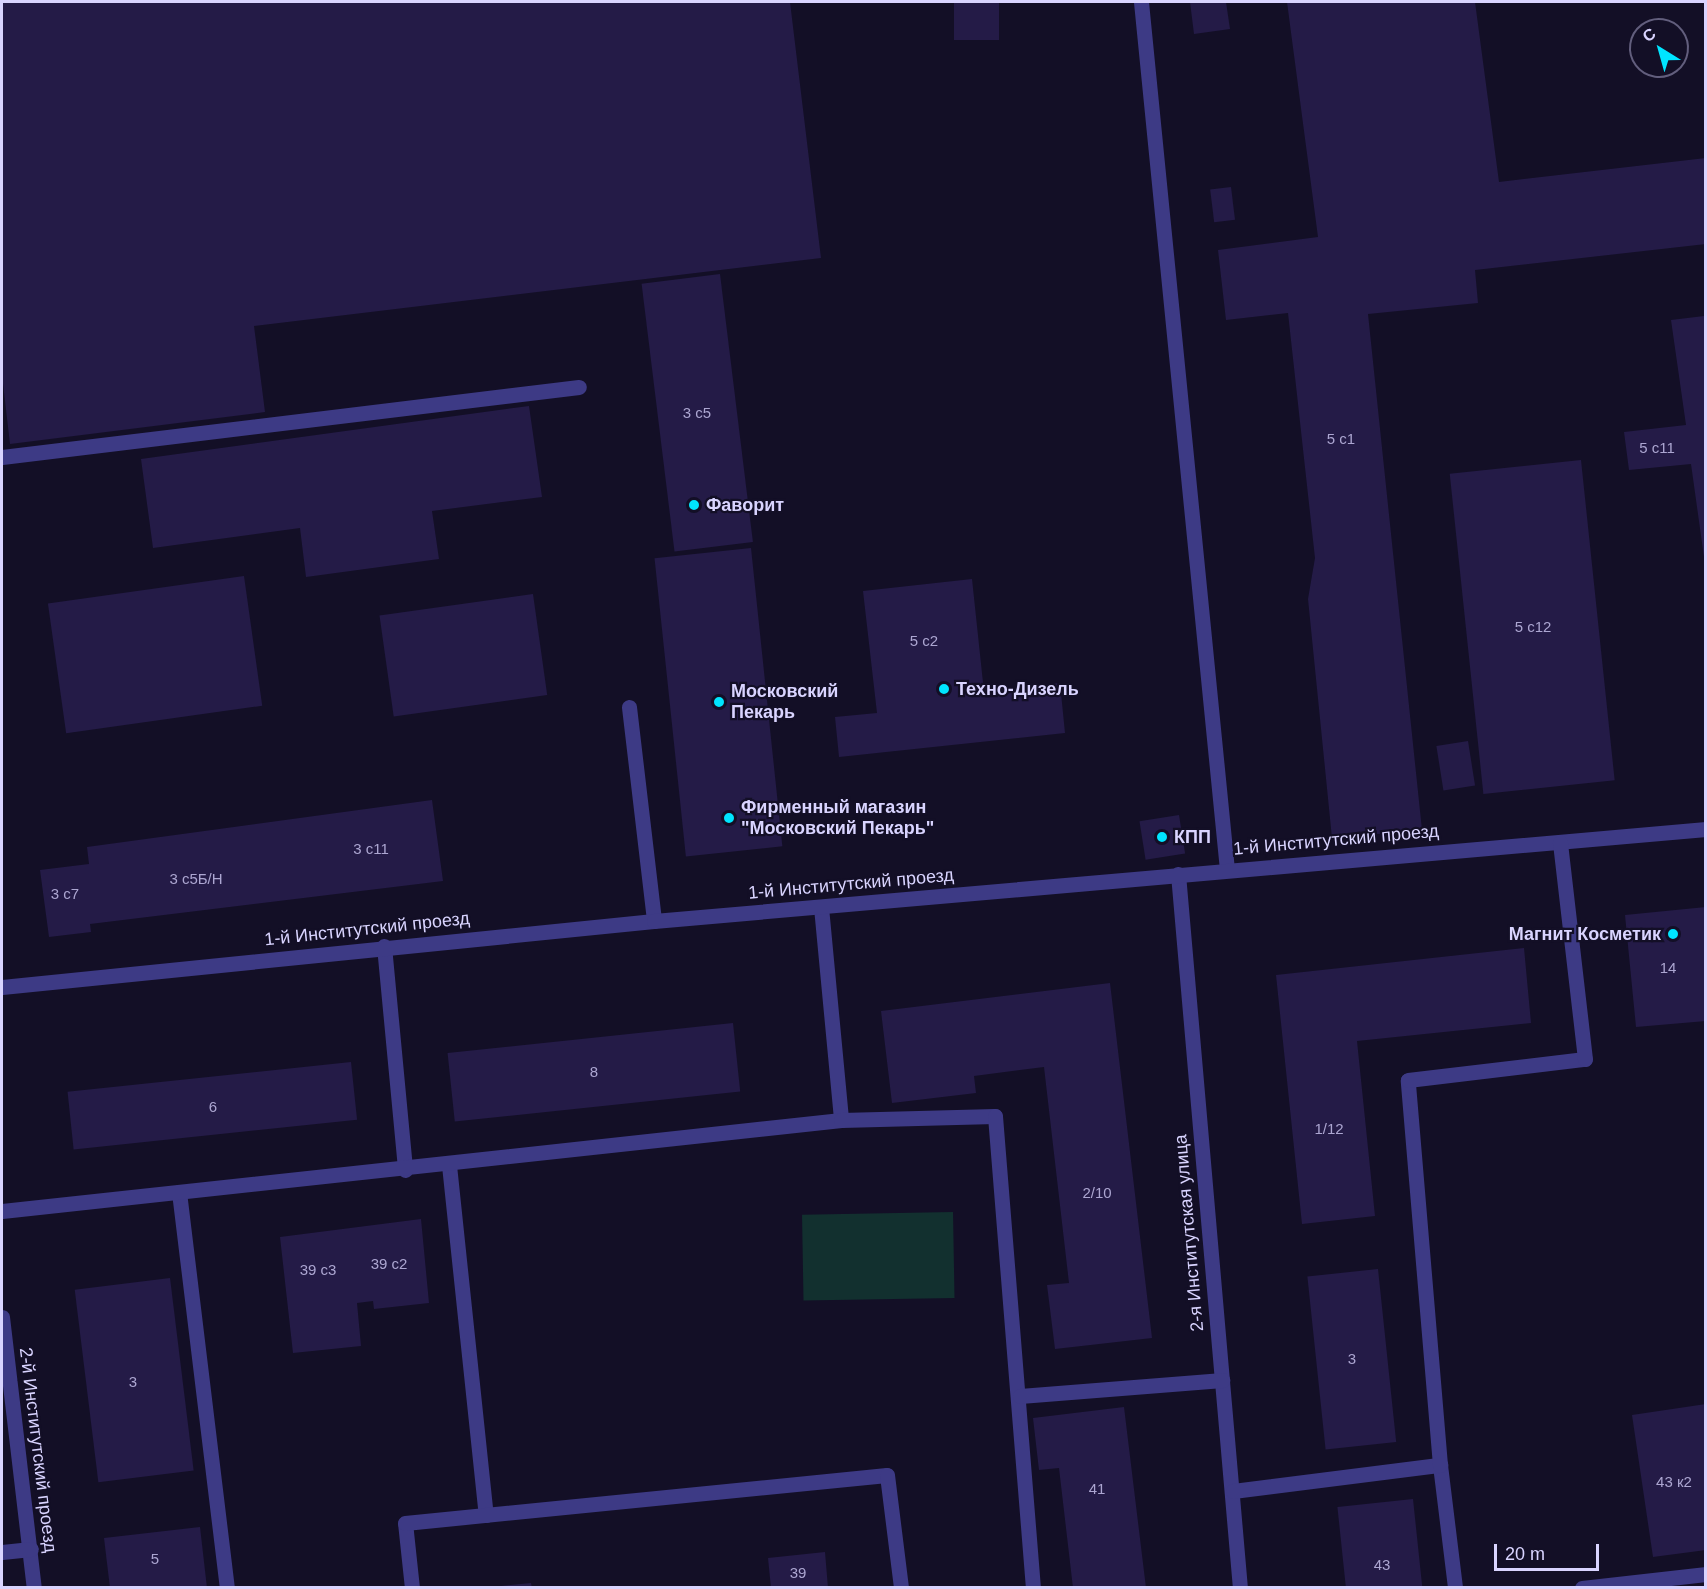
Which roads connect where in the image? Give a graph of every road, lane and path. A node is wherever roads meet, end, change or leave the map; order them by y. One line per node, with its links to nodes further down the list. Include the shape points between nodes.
1 (1140, 2): 7 (street)
2 (579, 387): 3 (street)
3 (2, 457)
4 (629, 706): 10 (street)
5 (1706, 829): 6 (street, 1-й Институтский проезд)
6 (1560, 842): 7 (street, 1-й Институтский проезд); 21 (street, via 1585,1059 1408,1080)
7 (1227, 869): 8 (street, 1-й Институтский проезд)
8 (1178, 874): 9 (street, 1-й Институтский проезд); 19 (street, 2-я Институтская улица)
9 (821, 907): 10 (street, 1-й Институтский проезд); 13 (street)
10 (654, 921): 11 (street, 1-й Институтский проезд)
11 (384, 946): 12 (street, 1-й Институтский проезд); 15 (street)
12 (2, 987)
13 (841, 1120): 14 (street); 20 (street, via 995,1116)
14 (449, 1165): 15 (street); 23 (street)
15 (405, 1170): 16 (street)
16 (179, 1192): 17 (street); 28 (street)
17 (2, 1211)
18 (2, 1317): 24 (street, 2-й Институтский проезд)
19 (1222, 1380): 20 (street); 22 (street, 2-я Институтская улица)
20 (1020, 1396): 31 (street)
21 (1440, 1466): 22 (street); 33 (street)
22 (1233, 1491): 32 (street, 2-я Институтская улица)
23 (486, 1515): 29 (street, via 405,1523); 30 (street, via 887,1474)
24 (31, 1549): 25 (street); 27 (street, 2-й Институтский проезд)
25 (2, 1552)
26 (1706, 1574): 34 (street)
27 (34, 1587)
28 (227, 1587)
29 (412, 1587)
30 (901, 1587)
31 (1033, 1587)
32 (1240, 1587)
33 (1455, 1587)
34 (1582, 1587)

